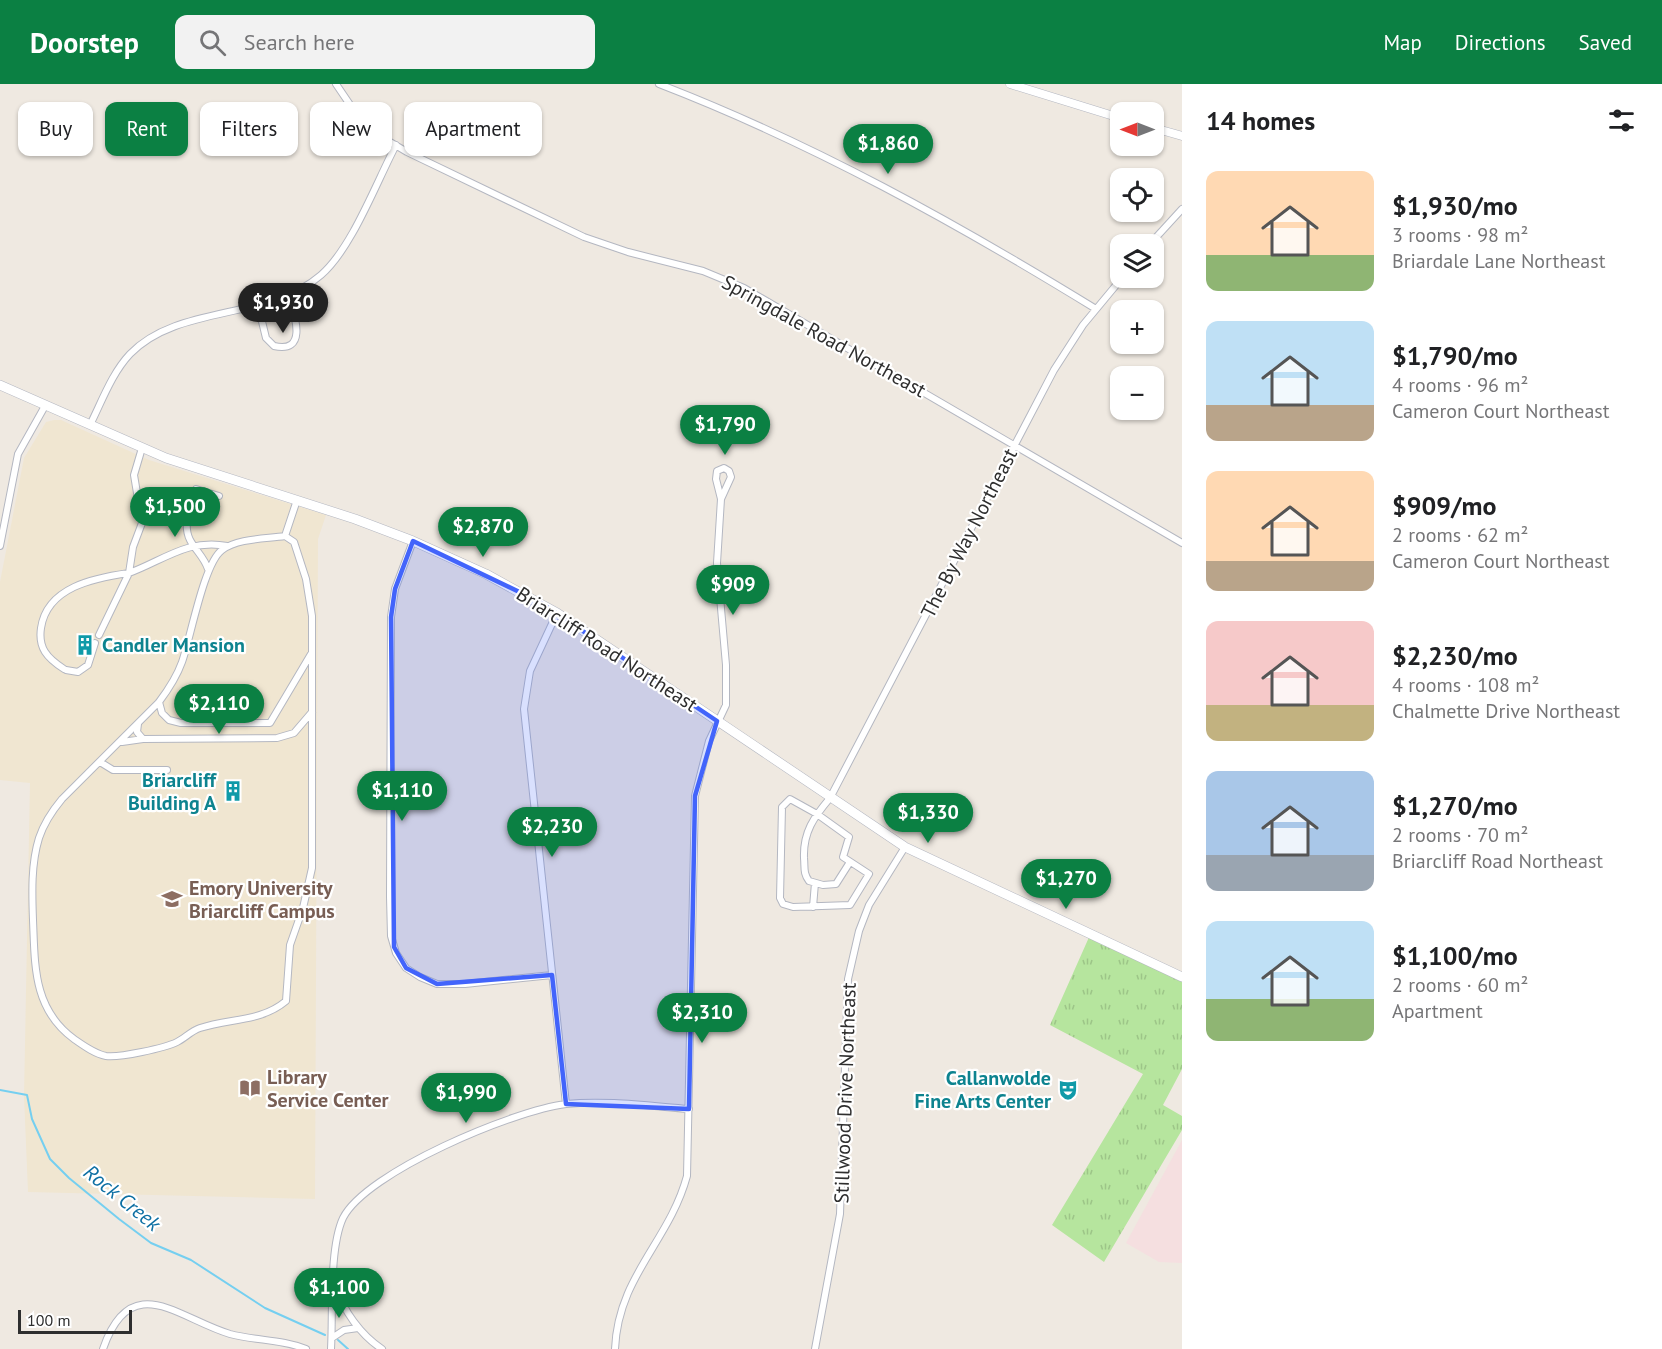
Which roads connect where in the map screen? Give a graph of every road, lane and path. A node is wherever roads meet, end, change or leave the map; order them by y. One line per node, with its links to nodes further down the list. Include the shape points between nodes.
1 (336, 84): 7 (street, Springdale Road Northeast, via 357,115)
2 (659, 84): 13 (street, via 853,170)
3 (1010, 84): 4 (street)
4 (1110, 115)
5 (1164, 131): 6 (street)
6 (1182, 136)
7 (396, 145): 11 (street, via 338,255 322,274); 17 (street, Springdale Road Northeast, via 584,237 703,271 744,288)
8 (1182, 209): 9 (street)
9 (1159, 234)
10 (1114, 288): 13 (street, The By Way Northeast)
11 (289, 296): 12 (street); 12 (street, via 298,332 286,346 273,346 266,338)
12 (258, 305): 16 (street, via 192,322 157,334 141,345 123,362)
13 (1096, 309): 17 (street, The By Way Northeast, via 1060,360)
14 (0, 385): 15 (main road, Briarcliff Road Northeast)
15 (45, 406): 16 (main road, Briarcliff Road Northeast); 22 (street, via 18,453)
16 (90, 425): 18 (main road, Briarcliff Road Northeast)
17 (1014, 445): 26 (street, Springdale Road Northeast); 44 (street, The By Way Northeast)
18 (142, 448): 21 (main road, Briarcliff Road Northeast); 31 (street, via 134,475 142,523 132,547)
19 (219, 496): 28 (street, via 201,489 193,494 187,530)
20 (721, 499): 38 (street, via 717,564 726,705)
21 (297, 500): 24 (street); 25 (main road, Briarcliff Road Northeast)
22 (8, 504): 23 (street); 27 (street)
23 (0, 518)
24 (285, 536): 29 (street); 35 (street, via 294,542 309,589)
25 (413, 541): 32 (main road, Briarcliff Road Northeast, via 512,587); 52 (street, via 392,607 390,906 394,947 406,968 437,984)
26 (1182, 543)
27 (0, 546)
28 (194, 546): 29 (street); 30 (street); 31 (street)
29 (228, 547): 30 (street, via 213,559)
30 (208, 569): 36 (street, via 182,664)
31 (129, 573): 33 (street); 34 (street, via 80,584 49,604 44,613 40,642 48,656 65,669 78,672 87,665)
32 (557, 613): 38 (main road, Briarcliff Road Northeast); 52 (street, via 530,671 524,710)
33 (99, 635)
34 (95, 643)
35 (312, 654): 36 (street, via 270,723 175,723 162,713); 37 (street)
36 (159, 702): 39 (street)
37 (312, 711): 40 (street, via 294,733 277,738); 42 (street, via 312,868 290,945 286,1001 267,1014 204,1027 164,1048 121,1056 96,1053 63,1029 42,1000 35,973 33,884 39,838 62,799)
38 (717, 721): 44 (main road, Briarcliff Road Northeast); 55 (street, via 695,796)
39 (138, 723): 40 (street); 41 (street)
40 (143, 739): 41 (street)
41 (119, 743): 42 (street)
42 (100, 762): 43 (street, via 113,770)
43 (167, 770)
44 (830, 798): 45 (street, The By Way Northeast); 46 (main road, Briarcliff Road Northeast)
45 (818, 814): 47 (street, via 849,837 843,857); 48 (street, The By Way Northeast, via 808,828 804,847 804,874); 51 (street, via 790,799 782,807 780,898 787,906)
46 (905, 847): 50 (street, Stillwood Drive Northeast); 53 (main road, Briarcliff Road Northeast)
47 (850, 862): 48 (street, via 836,884); 49 (street, via 869,874)
48 (815, 883): 51 (street)
49 (859, 891): 50 (street); 51 (street, via 846,907)
50 (872, 897): 64 (street, Stillwood Drive Northeast, via 859,931 846,991 840,1214)
51 (813, 907)
52 (552, 975): 54 (street)
53 (1182, 977)
54 (566, 1104): 55 (street); 56 (street, via 486,1127 369,1187 340,1224)
55 (689, 1109): 63 (street, via 684,1184 675,1210 626,1294 616,1323)
56 (334, 1277): 57 (street, via 341,1301); 58 (street)
57 (358, 1328): 58 (street, via 344,1330); 62 (street)
58 (332, 1339): 61 (street)
59 (104, 1349): 60 (street, via 118,1318 150,1304 168,1306 227,1333)
60 (306, 1349)
61 (331, 1349)
62 (382, 1349)
63 (615, 1349)
64 (815, 1349)

